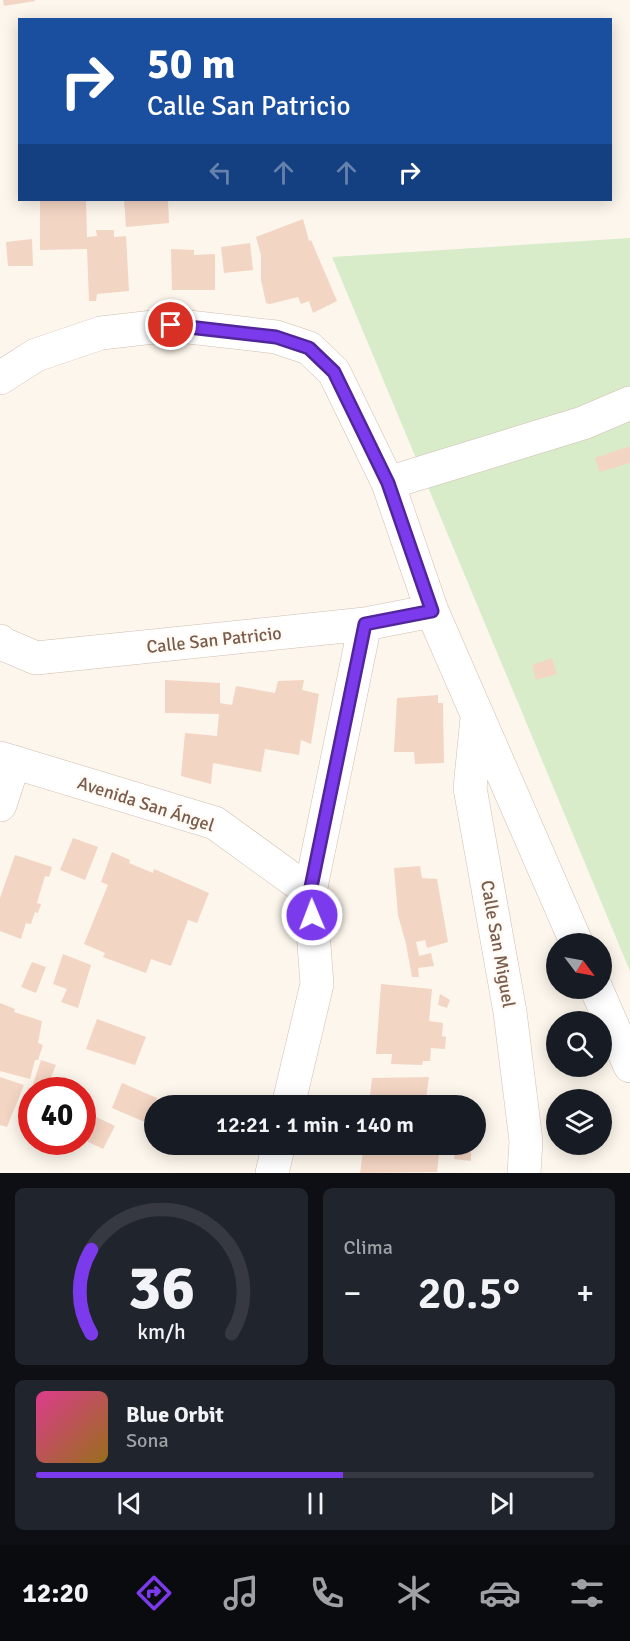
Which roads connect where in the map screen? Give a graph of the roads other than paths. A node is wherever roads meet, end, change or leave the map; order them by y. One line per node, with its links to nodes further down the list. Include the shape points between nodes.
1 (0, 378): 3 (street, via 36,355 101,333 171,325 276,337 309,348 334,372)
2 (630, 403): 3 (street, via 583,423)
3 (388, 483): 4 (street)
4 (432, 611): 5 (street, Calle San Patricio); 7 (street)
5 (365, 624): 6 (street, Calle San Patricio, via 36,658); 10 (street)
6 (0, 641)
7 (477, 716): 11 (street); 17 (street, Calle San Miguel, via 470,788 510,1012 526,1141)
8 (7, 760): 9 (street); 10 (street, Avenida San Ángel, via 215,824)
9 (0, 805)
10 (310, 892): 14 (street, via 317,984)
11 (572, 933)
12 (601, 999): 13 (street)
13 (630, 1066)
14 (291, 1095)
15 (276, 1155): 16 (street)
16 (272, 1173)
17 (524, 1173)

